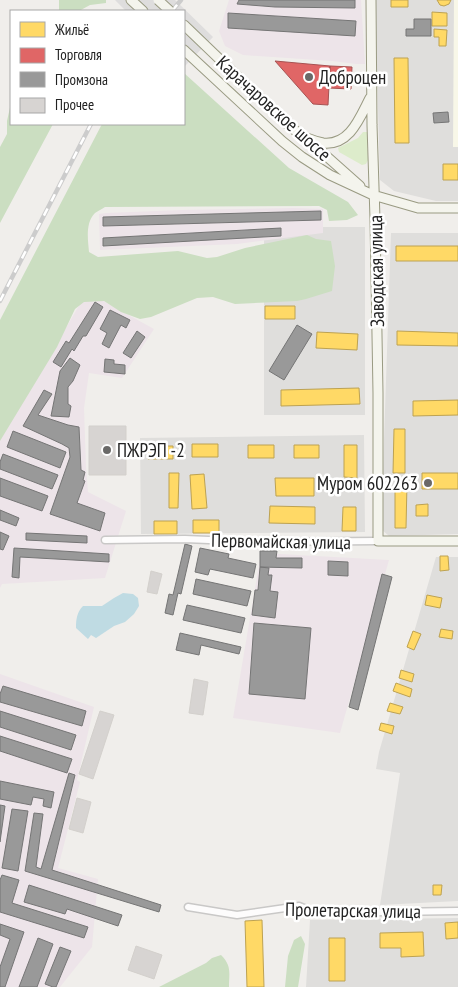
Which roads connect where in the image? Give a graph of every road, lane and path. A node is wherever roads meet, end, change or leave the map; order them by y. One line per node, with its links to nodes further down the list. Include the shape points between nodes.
1 (132, 0): 4 (street)
2 (158, 0): 5 (street, bridge)
3 (371, 0): 8 (street, Заводская улица)
4 (142, 10)
5 (169, 10)
6 (185, 25): 9 (street, Карачаровское шоссе)
7 (186, 52): 11 (street, Карачаровское шоссе, via 282,141)
8 (371, 95): 9 (street, via 352,130 338,142 323,143); 12 (street, Заводская улица)
9 (302, 136): 10 (street, Карачаровское шоссе)
10 (338, 167): 11 (street, via 338,174); 12 (street, Карачаровское шоссе)
11 (330, 175): 12 (street, Карачаровское шоссе)
12 (370, 193): 13 (street, via 418,208); 15 (street, Заводская улица, via 375,219)
13 (458, 208)
14 (104, 540): 15 (street, Первомайская улица)
15 (378, 541): 16 (street, Первомайская улица)
16 (458, 541)
17 (188, 907): 18 (street, Пролетарская улица, via 237,915 299,906 316,913)
18 (458, 911)

